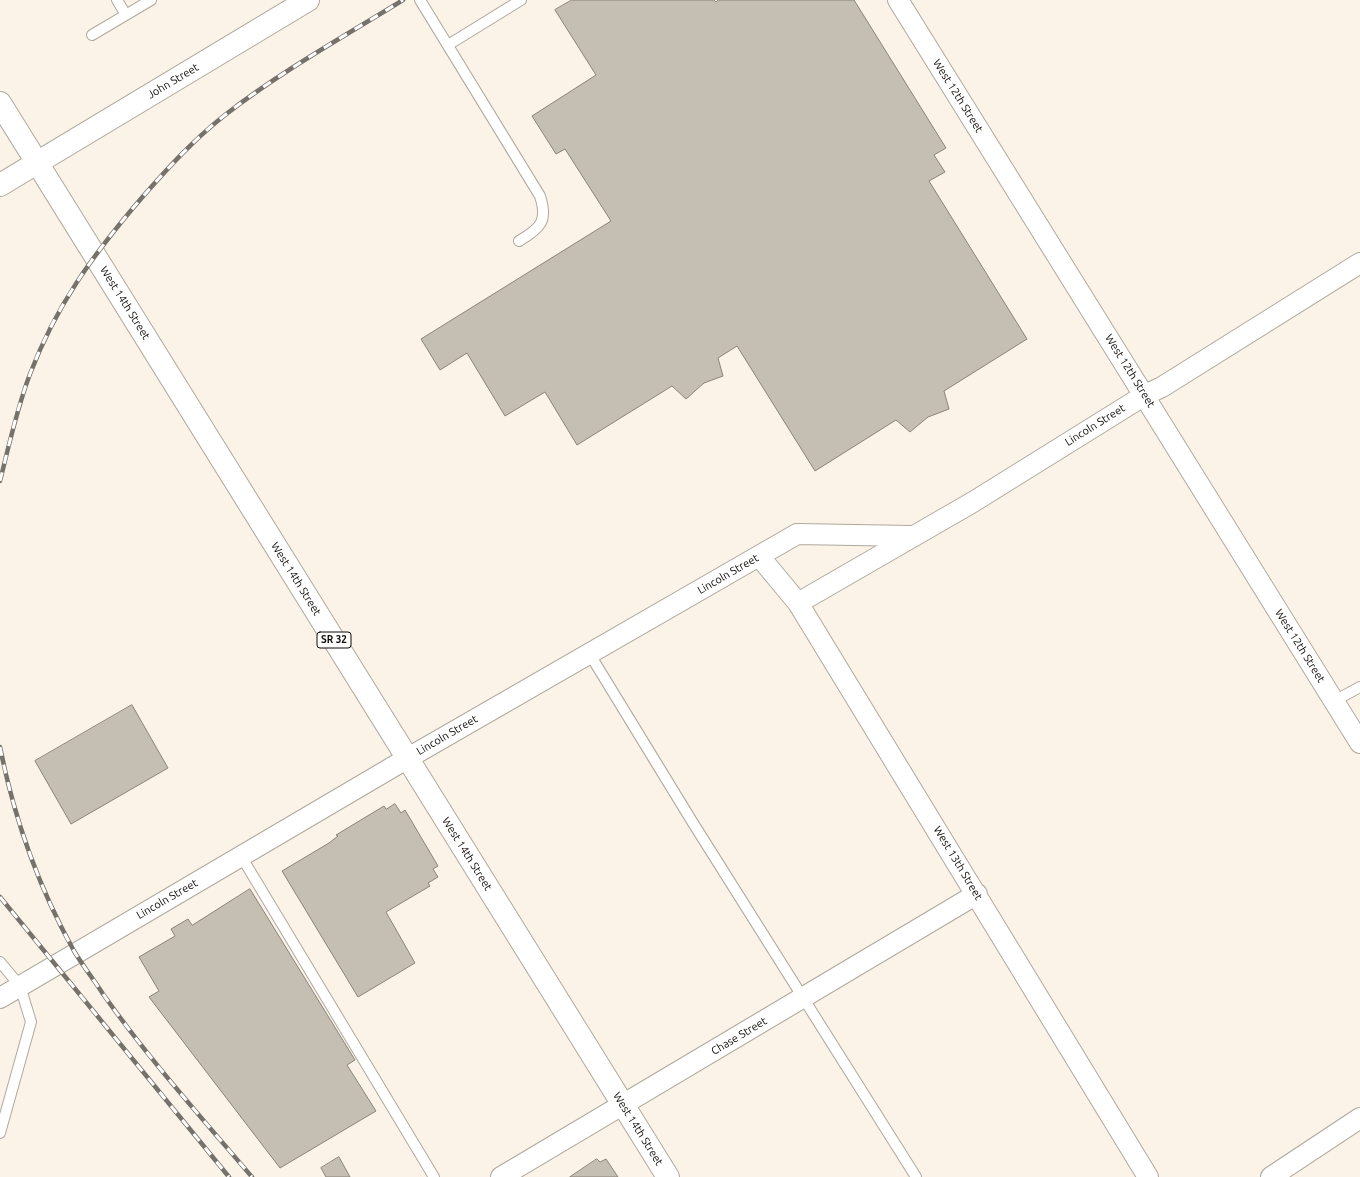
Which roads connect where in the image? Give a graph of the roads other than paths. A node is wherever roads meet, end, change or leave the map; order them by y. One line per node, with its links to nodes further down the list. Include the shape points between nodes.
1 (117, 0): 7 (lane)
2 (151, 0): 7 (lane)
3 (308, 0): 11 (main road, John Street)
4 (420, 0): 9 (lane)
5 (521, 0): 9 (lane)
6 (898, 0): 15 (street, West 12th Street)
7 (126, 15): 8 (lane)
8 (92, 35)
9 (448, 45): 13 (lane, via 540,196 545,211 540,226)
10 (0, 103): 11 (main road, West 14th Street / SR 32)
11 (37, 162): 12 (main road, John Street); 23 (main road, West 14th Street / SR 32)
12 (0, 185)
13 (520, 241)
14 (1360, 264): 15 (street, Lincoln Street, via 1162,387)
15 (1145, 395): 16 (street, Lincoln Street, via 973,502); 21 (street, West 12th Street)
16 (912, 536): 17 (street, Lincoln Street, via 796,534); 18 (street, Lincoln Street)
17 (759, 556): 18 (street, West 13th Street); 19 (street, Lincoln Street)
18 (798, 603): 25 (street, West 13th Street)
19 (589, 653): 23 (street, Lincoln Street); 29 (lane)
20 (1360, 687): 21 (lane)
21 (1334, 701): 22 (street, West 12th Street)
22 (1360, 743)
23 (408, 758): 24 (street, Lincoln Street); 30 (main road, West 14th Street / SR 32)
24 (241, 856): 27 (street, Lincoln Street); 33 (lane)
25 (977, 894): 29 (street, Chase Street); 37 (street, West 13th Street)
26 (0, 962): 27 (lane)
27 (20, 986): 28 (street, Lincoln Street); 32 (lane, via 31,1022)
28 (0, 998)
29 (802, 998): 30 (street, Chase Street); 36 (lane)
30 (623, 1105): 34 (street, Chase Street); 35 (main road, West 14th Street / SR 32)
31 (1360, 1118): 38 (street)
32 (0, 1133)
33 (434, 1177)
34 (501, 1177)
35 (668, 1177)
36 (916, 1177)
37 (1148, 1177)
38 (1270, 1177)

